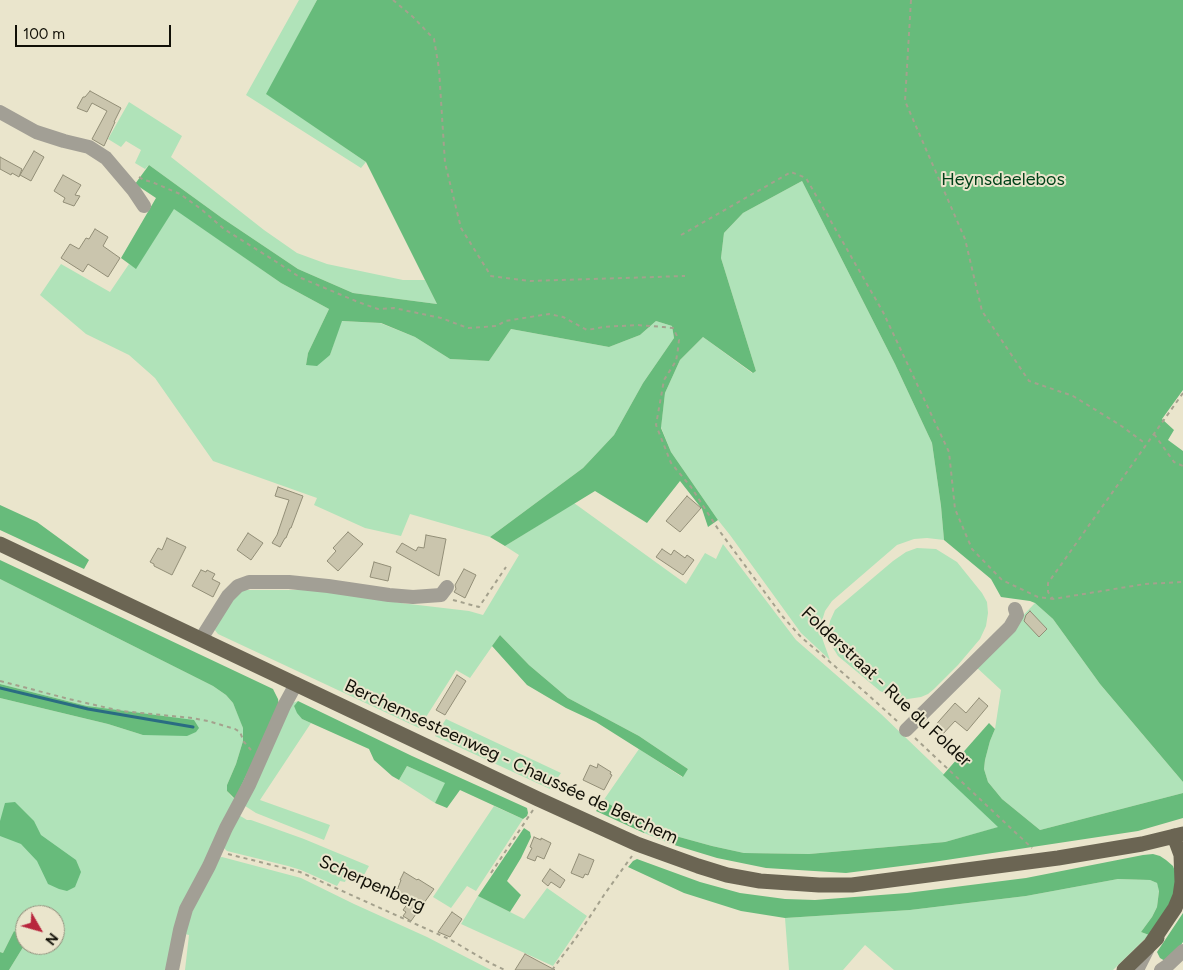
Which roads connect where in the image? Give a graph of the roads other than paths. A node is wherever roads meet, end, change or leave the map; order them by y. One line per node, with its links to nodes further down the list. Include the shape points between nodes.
1 (0, 112): 2 (street, via 36,132 89,147 106,158)
2 (144, 206)
3 (0, 544): 6 (main road, Berchemsesteenweg - Chaussée de Berchem)
4 (444, 591): 6 (street, via 414,597 389,596 289,582 249,582 238,586 228,596)
5 (1015, 609): 8 (street, via 1017,615 1010,627)
6 (201, 640): 7 (main road, Berchemsesteenweg - Chaussée de Berchem)
7 (296, 684): 9 (main road, Berchemsesteenweg - Chaussée de Berchem, via 637,844 727,875 760,881 852,885 1045,860); 13 (street, via 186,909)
8 (906, 730)
9 (1179, 835): 11 (main road, via 1180,896)
10 (1183, 906): 11 (main road)
11 (1150, 945): 14 (main road); 15 (street)
12 (1183, 951): 16 (street)
13 (172, 970)
14 (1124, 970)
15 (1137, 970)
16 (1161, 970)

